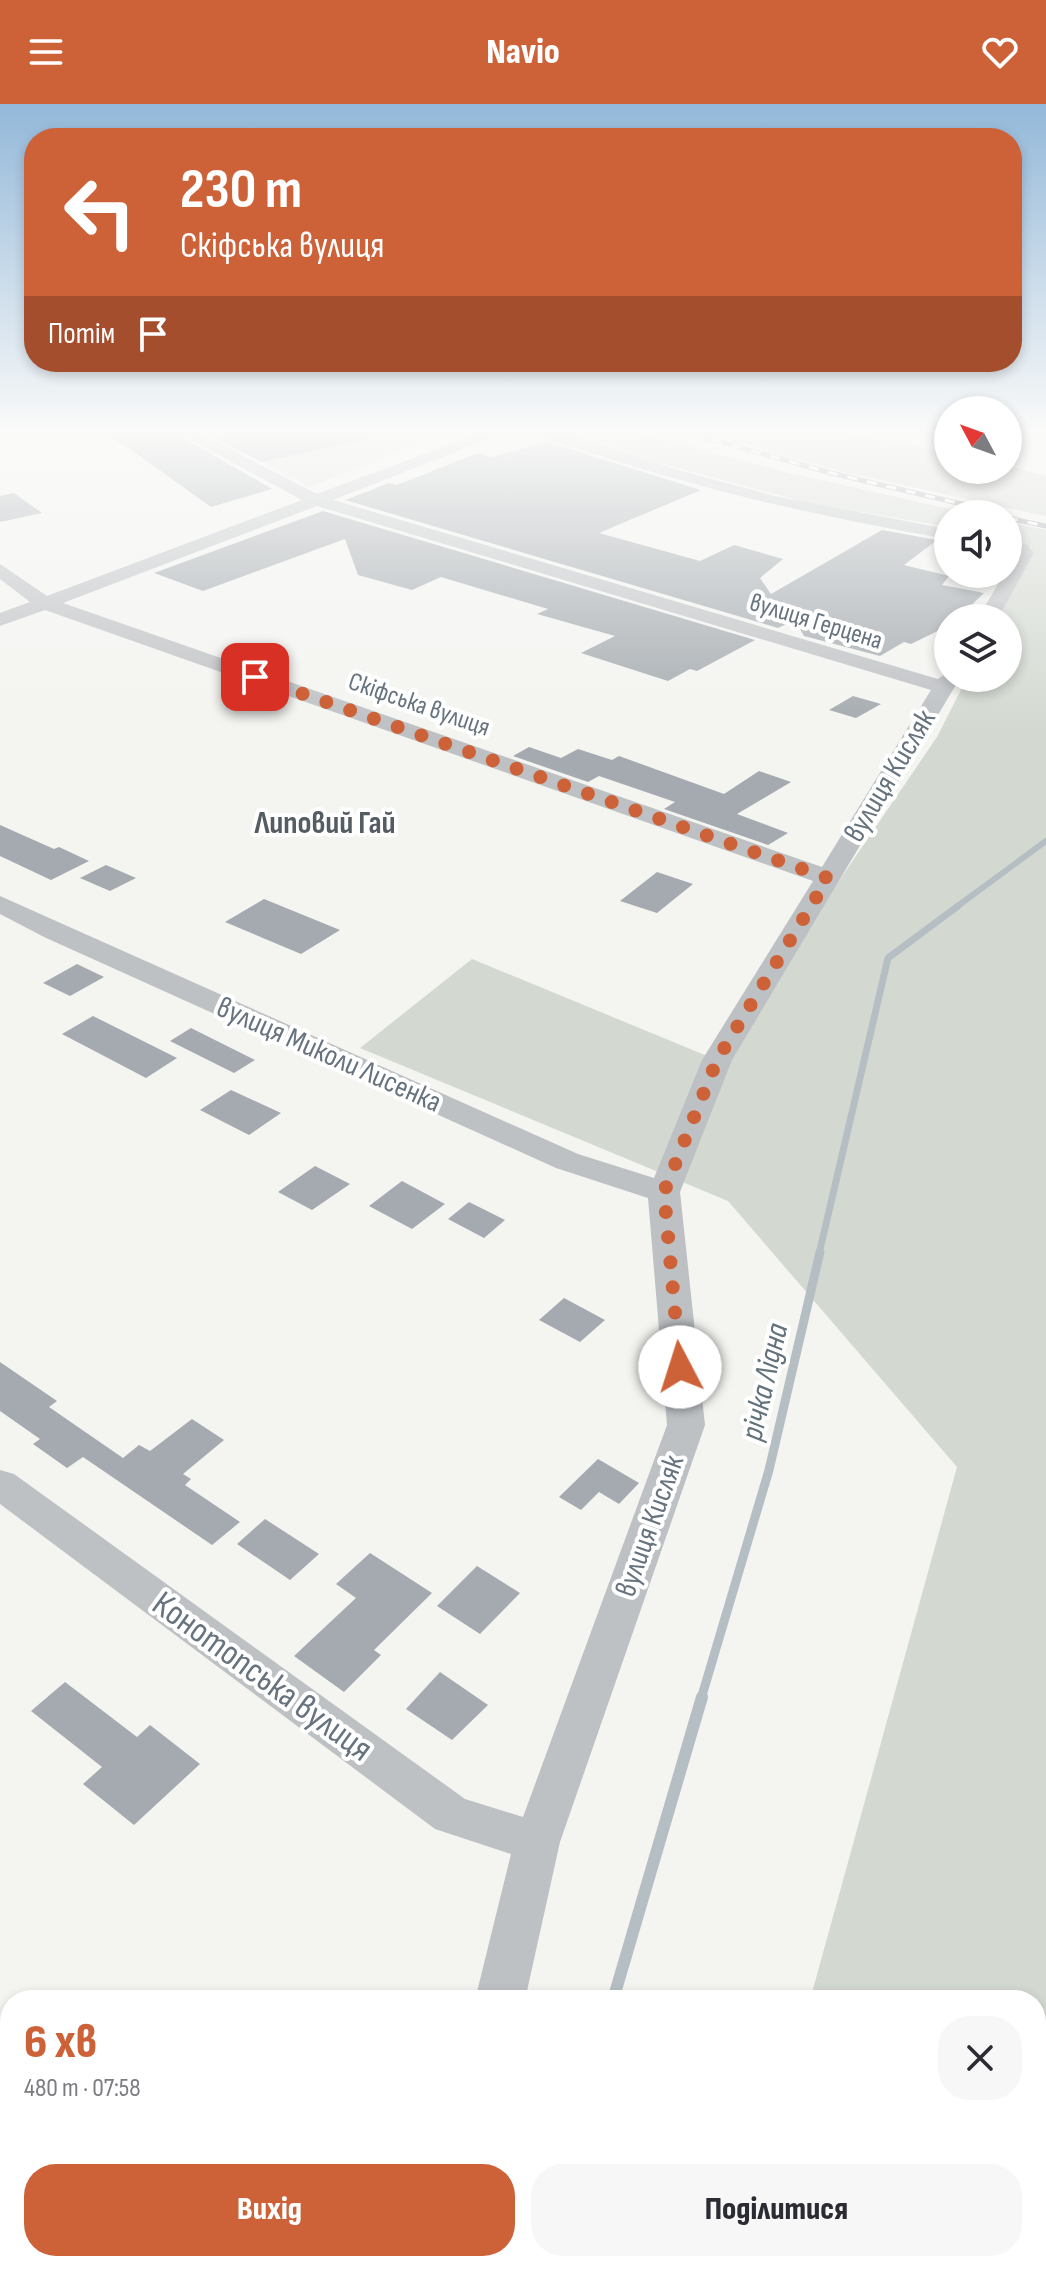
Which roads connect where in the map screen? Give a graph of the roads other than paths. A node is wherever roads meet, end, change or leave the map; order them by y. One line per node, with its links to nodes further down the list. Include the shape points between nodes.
1 (239, 530): 4 (street)
2 (418, 530): 6 (street, вулиця Герцена)
3 (0, 570): 4 (street, Скіфська вулиця)
4 (44, 603): 5 (street); 8 (street, Скіфська вулиця)
5 (0, 620)
6 (934, 679)
7 (940, 692): 8 (street, вулиця Кисляк)
8 (828, 878): 10 (street, вулиця Кисляк, via 717,1060)
9 (0, 904): 10 (street, вулиця Миколи Лисенка, via 567,1161)
10 (664, 1192): 12 (street, вулиця Кисляк, via 686,1425)
11 (0, 1484): 12 (street, Конотопська вулиця, via 451,1815)
12 (537, 1842): 13 (street, вулиця Кисляк)
13 (502, 1990)

